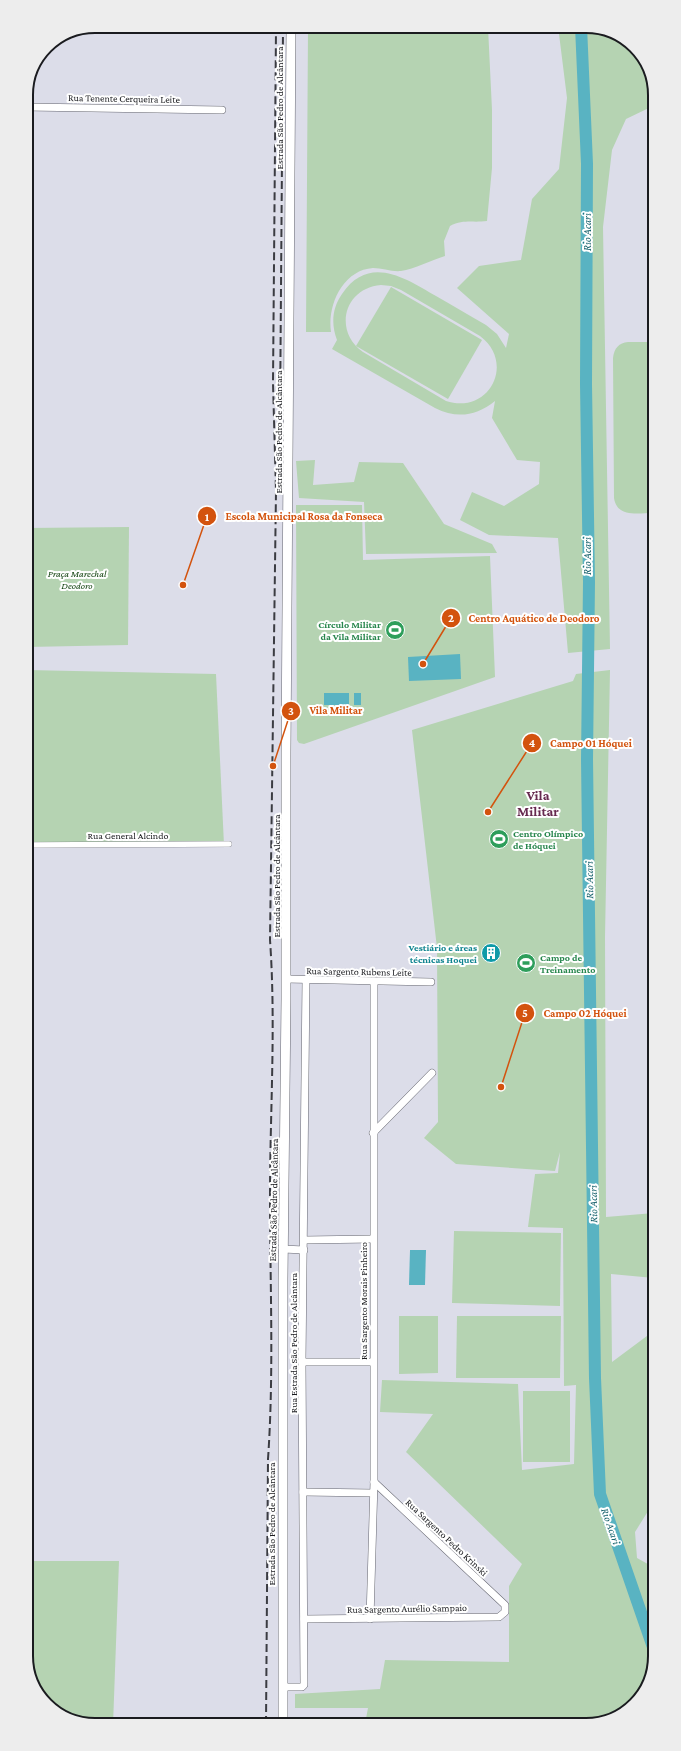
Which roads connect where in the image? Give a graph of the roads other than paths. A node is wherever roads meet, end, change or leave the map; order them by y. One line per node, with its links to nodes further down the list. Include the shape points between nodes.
1 (291, 33): 6 (street, Estrada São Pedro de Alcântara)
2 (33, 107): 3 (street, Rua Tenente Cerqueira Leite)
3 (222, 110)
4 (229, 844): 5 (street, Rua General Alcindo)
5 (33, 845)
6 (286, 979): 7 (street, Rua Sargento Rubens Leite); 14 (street, Estrada São Pedro de Alcântara)
7 (306, 980): 8 (street, Rua Sargento Rubens Leite); 13 (street, Rua Estrada São Pedro de Alcântara)
8 (374, 982): 9 (street, Rua Sargento Rubens Leite); 11 (street, Rua Sargento Morais Pinheiro)
9 (431, 982)
10 (432, 1073): 11 (street)
11 (372, 1133): 12 (street, Rua Sargento Morais Pinheiro)
12 (373, 1239): 13 (street); 17 (street, Rua Sargento Morais Pinheiro)
13 (304, 1240): 15 (street, Rua Estrada São Pedro de Alcântara)
14 (284, 1249): 15 (street); 24 (street, Estrada São Pedro de Alcântara)
15 (304, 1250): 16 (street, Rua Estrada São Pedro de Alcântara)
16 (302, 1362): 17 (street); 19 (street, Rua Estrada São Pedro de Alcântara)
17 (373, 1362): 18 (street, Rua Sargento Morais Pinheiro)
18 (374, 1482): 20 (street, Rua Sargento Morais Pinheiro); 21 (street, Rua Sargento Pedro Krinski)
19 (303, 1492): 20 (street); 22 (street, Rua Estrada São Pedro de Alcântara)
20 (373, 1493): 23 (street, Rua Sargento Morais Pinheiro)
21 (506, 1608): 23 (street, Rua Sargento Aurélio Sampaio, via 499,1617)
22 (304, 1619): 23 (street, Rua Sargento Aurélio Sampaio); 24 (street, Rua Estrada São Pedro de Alcântara, via 304,1685)
23 (370, 1619)
24 (283, 1687): 25 (street, Estrada São Pedro de Alcântara)
25 (283, 1718)

